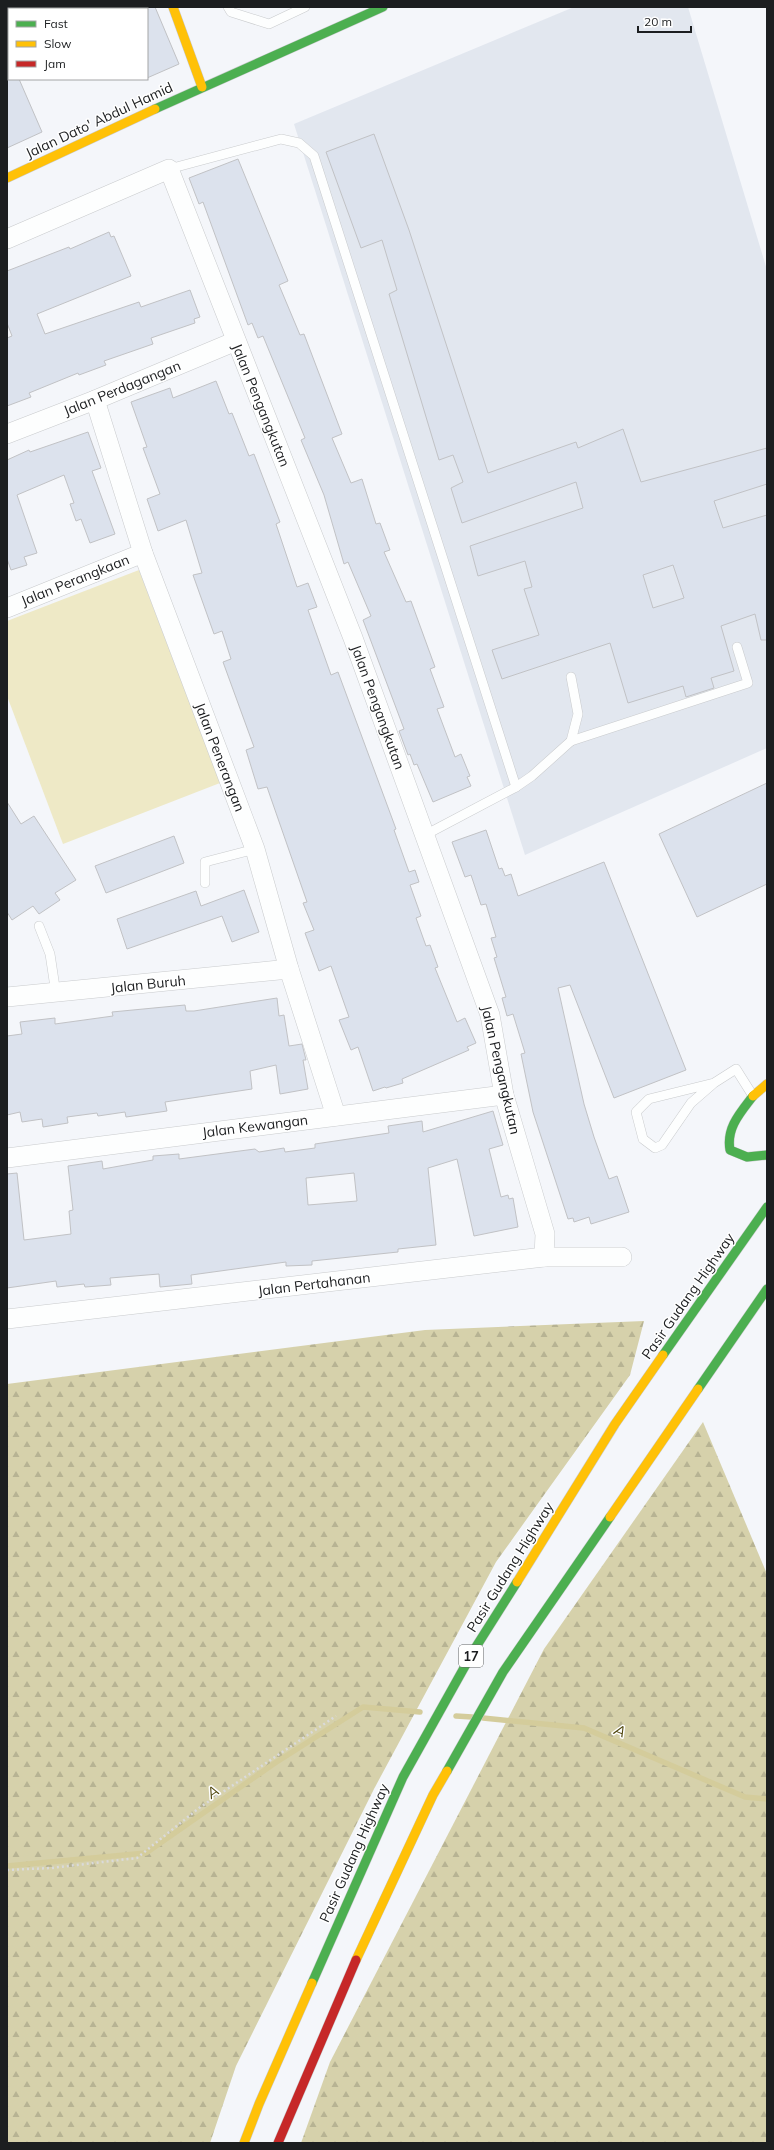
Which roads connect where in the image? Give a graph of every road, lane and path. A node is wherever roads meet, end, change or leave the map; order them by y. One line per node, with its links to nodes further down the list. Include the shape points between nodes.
1 (173, 7): 5 (main road)
2 (228, 7): 3 (lane, via 231,12 269,24)
3 (305, 7)
4 (383, 7): 5 (main road, Jalan Dato' Abdul Hamid)
5 (202, 87): 7 (main road, Jalan Dato' Abdul Hamid)
6 (169, 169): 8 (street); 9 (street, Jalan Pengangkutan); 17 (lane, via 281,139 299,142 314,156)
7 (7, 178)
8 (7, 239)
9 (236, 341): 10 (street, Jalan Perdagangan); 18 (street, Jalan Pengangkutan, via 353,638)
10 (95, 400): 11 (street, Jalan Perdagangan); 12 (street, Jalan Penerangan)
11 (7, 434)
12 (143, 553): 13 (street, Jalan Perangkaan); 19 (street, Jalan Penerangan)
13 (7, 608)
14 (736, 647): 16 (lane, via 748,683)
15 (571, 677): 16 (lane, via 578,714)
16 (571, 741): 17 (lane)
17 (516, 787): 18 (lane)
18 (425, 835): 27 (street, Jalan Pengangkutan, via 490,1015)
19 (255, 849): 20 (lane, via 205,862); 22 (street, Jalan Penerangan)
20 (205, 883)
21 (39, 926): 23 (lane, via 50,954)
22 (289, 970): 23 (street, Jalan Buruh); 29 (street, Jalan Penerangan)
23 (56, 994): 24 (street, Jalan Buruh)
24 (7, 998)
25 (714, 1083): 25 (lane, via 691,1103 662,1145 655,1148 643,1139 636,1112 649,1099); 28 (lane, via 736,1069)
26 (767, 1084): 28 (main road)
27 (504, 1095): 29 (street, Jalan Kewangan); 33 (street, Jalan Pengangkutan, via 545,1234)
28 (753, 1096): 30 (main road, via 735,1121 727,1139 730,1150 740,1156 752,1158)
29 (336, 1116): 31 (street, Jalan Kewangan)
30 (767, 1155)
31 (7, 1158)
32 (767, 1207): 39 (main road, Pasir Gudang Highway / 17, via 615,1424 474,1650 406,1770)
33 (544, 1257): 34 (street, Jalan Pertahanan); 36 (street, Jalan Pertahanan)
34 (622, 1257)
35 (767, 1289): 40 (main road, 17, via 503,1672 433,1795 372,1922)
36 (7, 1319)
37 (336, 1716): 38 (path, via 199,1808 137,1858 51,1868)
38 (7, 1870)
39 (244, 2143)
40 (278, 2143)

